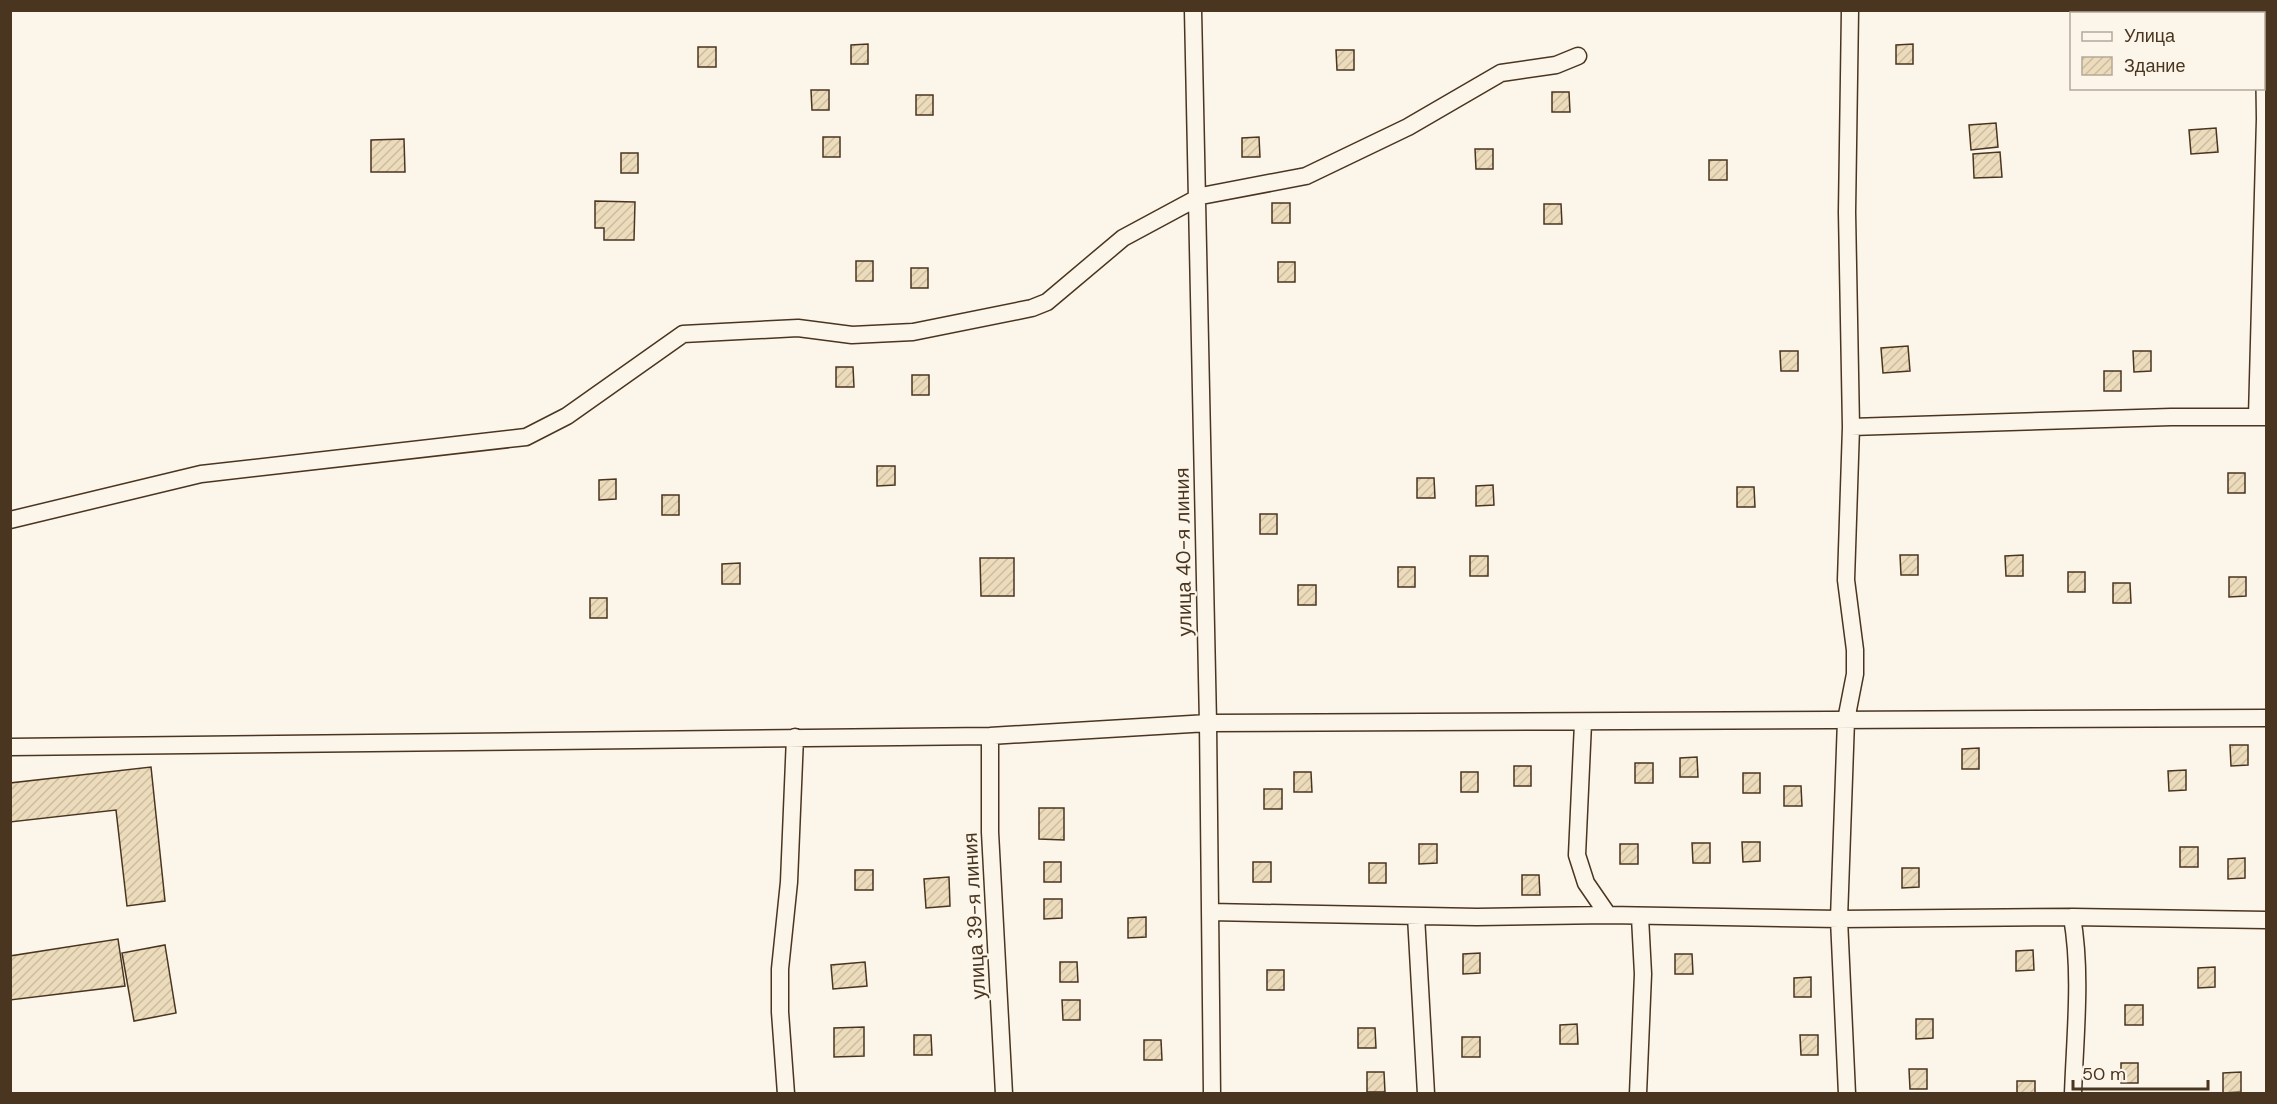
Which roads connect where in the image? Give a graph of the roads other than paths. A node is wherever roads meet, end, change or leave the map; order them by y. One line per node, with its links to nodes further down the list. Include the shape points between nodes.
1 (1193, 10): 5 (street, улица 40-я линия)
2 (1851, 10): 7 (street, via 1847,212)
3 (1578, 56): 5 (street, via 1556,65 1501,73 1408,127 1306,176)
4 (2265, 90): 6 (street)
5 (1197, 198): 8 (street, via 1123,238 1047,302 1032,309 913,332 852,334 798,328 683,334 567,416 526,437 201,474); 11 (street, улица 40-я линия)
6 (2262, 417): 7 (street)
7 (1851, 427): 10 (street, via 1846,580 1855,674)
8 (10, 519)
9 (2266, 718): 10 (street)
10 (1846, 720): 12 (street); 21 (street)
11 (1208, 723): 12 (street); 13 (street); 16 (street, улица 40-я линия)
12 (1583, 723): 17 (street, via 1577,855 1586,883)
13 (990, 736): 14 (street); 24 (street, улица 39-я линия, via 990,832)
14 (795, 737): 15 (street); 23 (street, via 789,882 780,969)
15 (10, 747)
16 (1210, 912): 18 (street); 25 (street, улица 40-я линия)
17 (1608, 915): 18 (street); 19 (street)
18 (1416, 916): 26 (street)
19 (1640, 917): 21 (street); 27 (street, via 1643,974)
20 (2072, 917): 21 (street); 22 (street); 29 (street, via 2076,938)
21 (1839, 919): 28 (street)
22 (2266, 921)
23 (786, 1094)
24 (1004, 1094)
25 (1212, 1094)
26 (1426, 1094)
27 (1638, 1094)
28 (1847, 1094)
29 (2073, 1094)

